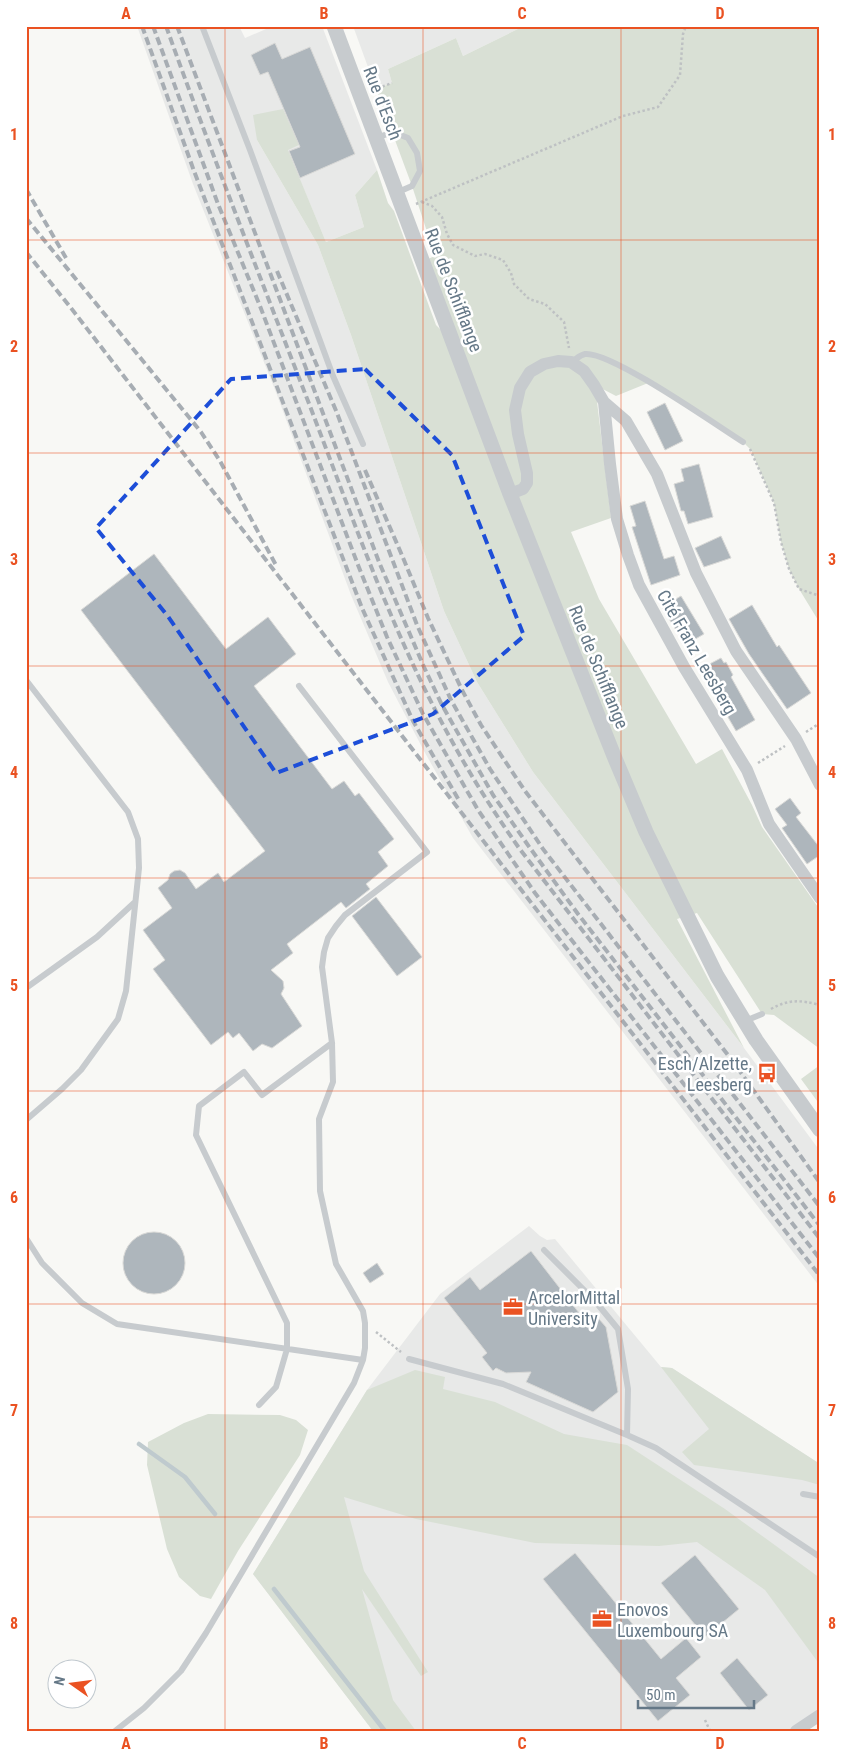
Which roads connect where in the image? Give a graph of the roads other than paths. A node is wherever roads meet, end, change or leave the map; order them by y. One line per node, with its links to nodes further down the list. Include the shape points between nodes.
1 (202, 26): 8 (lane, via 334,376)
2 (334, 26): 3 (street, Rue d'Esch)
3 (376, 138): 4 (street, Rue d'Esch); 4 (lane, via 392,132 408,138 417,153 420,171 412,186)
4 (396, 192): 9 (street, Rue de Schifflange)
5 (571, 362): 6 (street, Cité Franz Leesberg, via 584,371); 7 (lane, via 584,354 600,356 631,371); 9 (street, via 544,364 530,372 520,388 514,410 527,483)
6 (604, 402): 12 (street, Cité Franz Leesberg, via 626,422 657,474 696,573 736,650 796,739); 13 (street, Cité Franz Leesberg, via 617,519 639,585 747,770 769,824)
7 (743, 442)
8 (363, 444)
9 (510, 494): 17 (street, Rue de Schifflange, via 646,832 712,967)
10 (26, 680): 14 (lane, via 128,812 138,839)
11 (299, 686): 18 (lane, via 427,852 345,915 328,938 322,967)
12 (820, 785)
13 (820, 898)
14 (136, 902): 15 (lane, via 96,938); 19 (lane, via 126,991 118,1019 81,1070)
15 (26, 988)
16 (762, 1014): 17 (lane)
17 (744, 1022): 20 (street, Rue de Schifflange)
18 (332, 1042): 23 (lane, via 262,1095 244,1072 199,1106 196,1135 287,1323); 25 (lane, via 333,1082 319,1119 320,1191 336,1264 363,1311)
19 (26, 1120)
20 (820, 1130)
21 (26, 1238): 23 (lane, via 42,1263 82,1303 117,1324)
22 (544, 1250): 27 (lane, via 618,1329 628,1389)
23 (287, 1349): 25 (lane); 26 (lane, via 276,1387)
24 (409, 1359): 27 (lane, via 503,1384)
25 (363, 1360): 32 (lane, via 348,1394 181,1672)
26 (259, 1405)
27 (627, 1435): 30 (lane, via 656,1448)
28 (803, 1494): 29 (lane)
29 (820, 1497)
30 (820, 1557)
31 (820, 1715): 33 (street)
32 (115, 1731)
33 (796, 1731)

